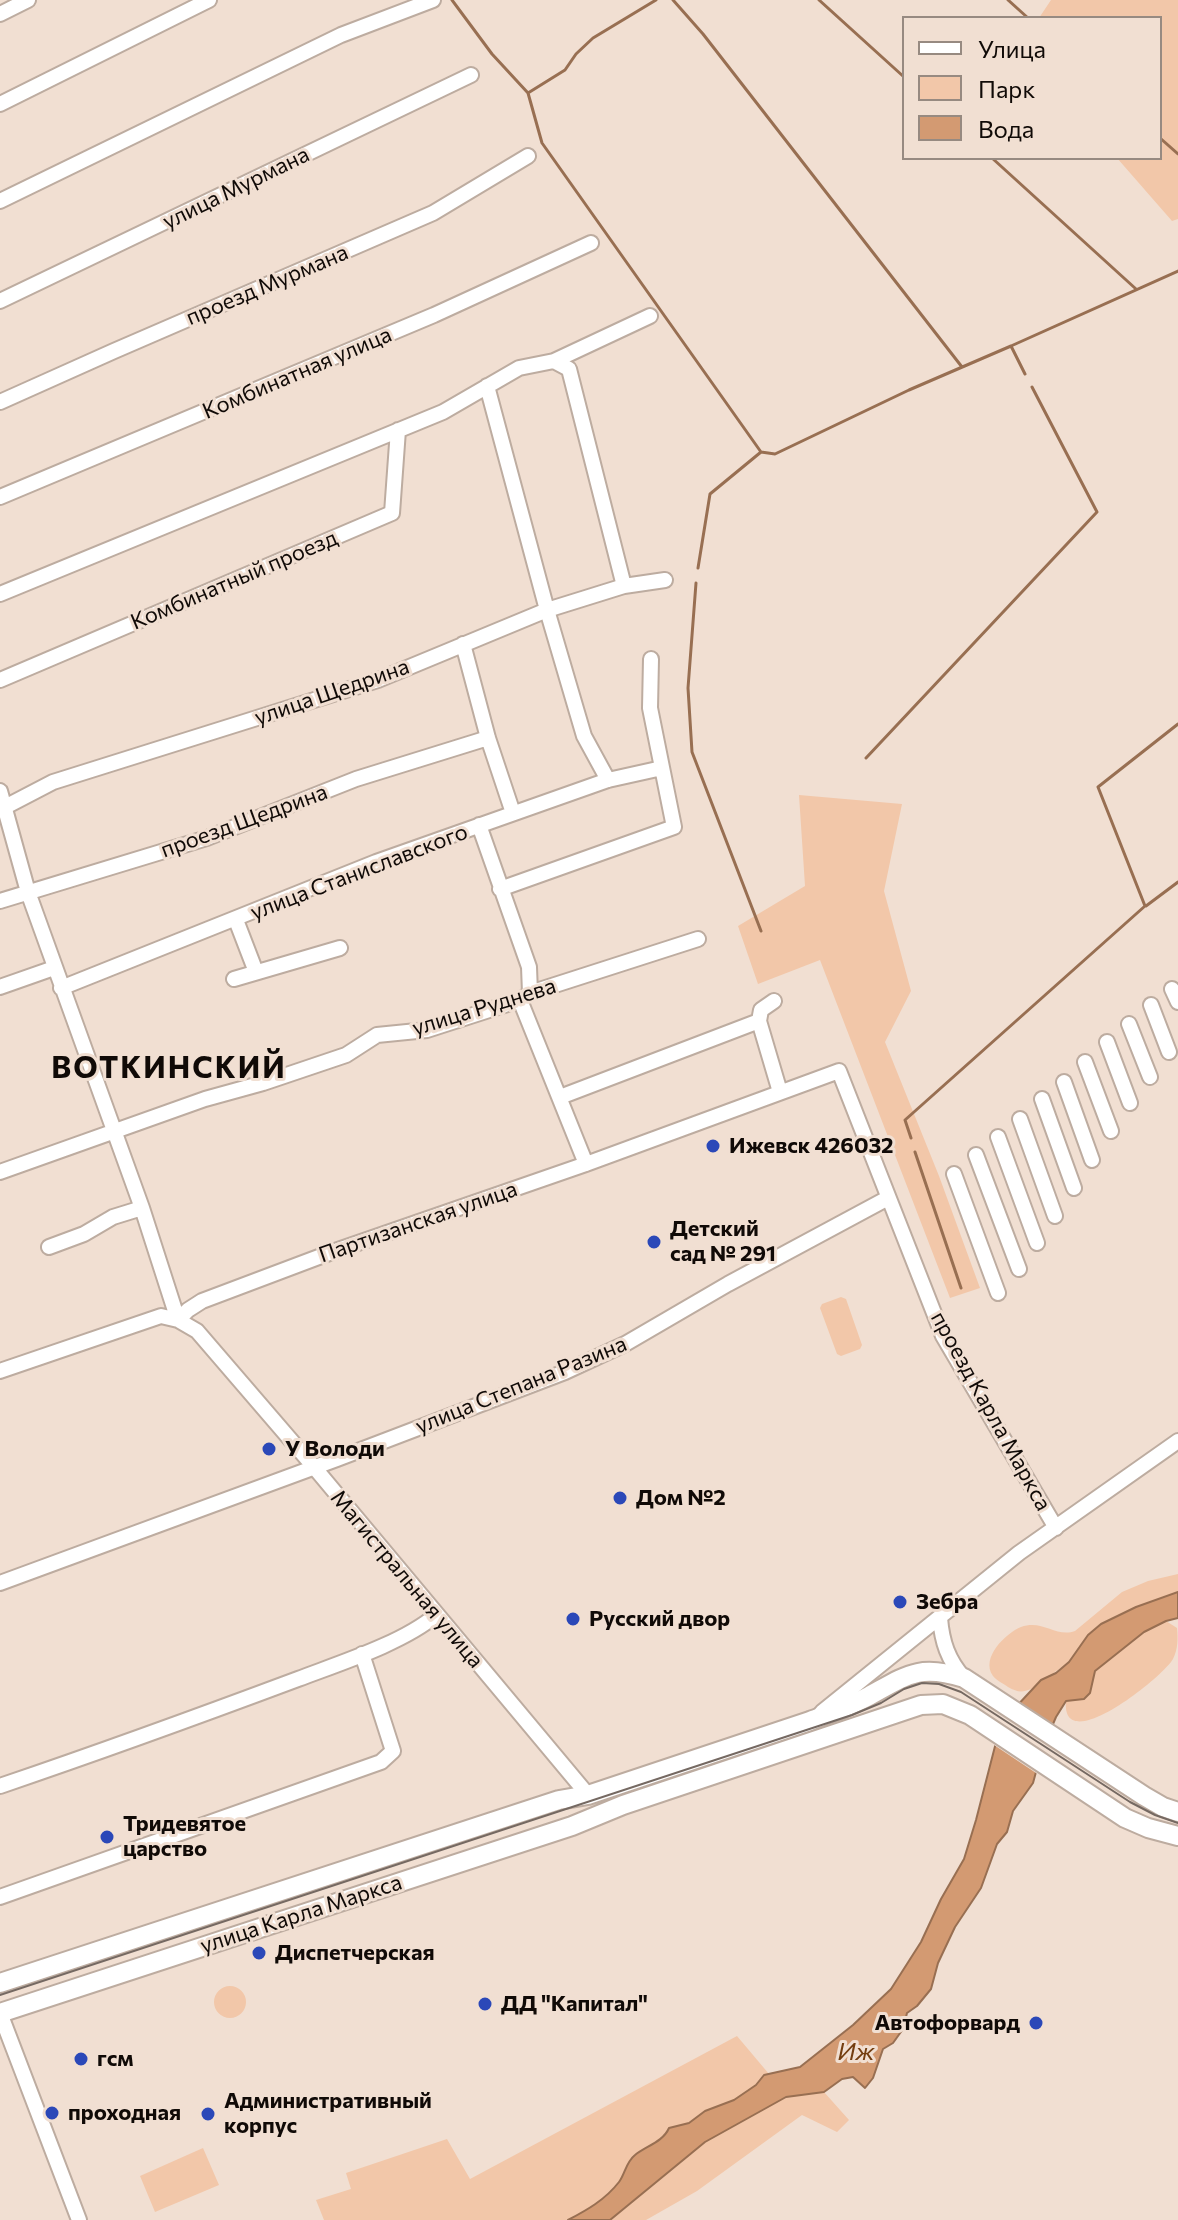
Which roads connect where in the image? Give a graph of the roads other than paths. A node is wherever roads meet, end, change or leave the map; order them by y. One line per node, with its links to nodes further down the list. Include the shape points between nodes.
1 (28, 0): 4 (street)
2 (209, 0): 6 (street)
3 (433, 0): 8 (street, via 341,35)
4 (0, 14)
5 (471, 75): 10 (street, улица Мурмана)
6 (0, 104)
7 (528, 156): 14 (street, проезд Мурмана, via 433,213)
8 (0, 201)
9 (591, 243): 16 (street, Комбинатная улица, via 434,315)
10 (0, 301)
11 (650, 316): 12 (street)
12 (554, 361): 13 (street, via 519,368); 18 (street, via 569,369)
13 (487, 386): 15 (street); 20 (street)
14 (0, 402)
15 (398, 430): 19 (street); 23 (street, Комбинатный проезд, via 392,513)
16 (0, 497)
17 (665, 580): 18 (street, улица Щедрина)
18 (624, 586): 20 (street, улица Щедрина)
19 (0, 594)
20 (547, 610): 21 (street, улица Щедрина); 26 (street, via 584,736)
21 (463, 644): 24 (street); 28 (street, улица Щедрина, via 378,680 53,782)
22 (651, 659): 25 (street, via 650,708)
23 (0, 680)
24 (488, 738): 29 (street); 32 (street, проезд Щедрина, via 356,779 207,838)
25 (662, 768): 26 (street, улица Станиславского); 31 (street, via 674,827)
26 (608, 780): 29 (street, улица Станиславского)
27 (0, 791): 28 (street)
28 (2, 807): 32 (street)
29 (513, 813): 30 (street, улица Станиславского)
30 (479, 825): 31 (street); 34 (street, улица Станиславского)
31 (500, 889): 42 (street, via 529,967)
32 (28, 892): 33 (street, проезд Щедрина); 37 (street)
33 (0, 901)
34 (236, 920): 38 (street); 41 (street, улица Станиславского)
35 (698, 939): 42 (street, улица Руднева)
36 (340, 948): 38 (street)
37 (54, 968): 40 (street); 41 (street)
38 (256, 972): 39 (street)
39 (234, 979)
40 (0, 987)
41 (61, 988): 58 (street)
42 (525, 996): 54 (street); 58 (street, улица Руднева, via 427,1030 377,1035 346,1055)
43 (774, 1001): 45 (street, via 761,1010)
44 (1151, 1005): 48 (street)
45 (759, 1021): 53 (street); 54 (street)
46 (1129, 1024): 51 (street)
47 (1107, 1042): 56 (street)
48 (1169, 1052)
49 (1085, 1062): 59 (street)
50 (839, 1071): 53 (street, Партизанская улица); 67 (street, проезд Карла Маркса)
51 (1150, 1077)
52 (1064, 1082): 62 (street)
53 (780, 1092): 63 (street, Партизанская улица)
54 (560, 1097): 63 (street)
55 (1042, 1099): 66 (street)
56 (1130, 1103)
57 (1020, 1119): 69 (street)
58 (113, 1130): 64 (street, улица Руднева); 68 (street)
59 (1111, 1131)
60 (998, 1137): 70 (street)
61 (976, 1155): 72 (street)
62 (1092, 1160)
63 (586, 1164): 74 (street, Партизанская улица, via 202,1301)
64 (0, 1172)
65 (954, 1174): 73 (street)
66 (1074, 1188)
67 (888, 1198): 77 (street, улица Степана Разина, via 625,1344); 78 (street, проезд Карла Маркса, via 943,1336)
68 (142, 1208): 71 (street); 74 (street)
69 (1055, 1216)
70 (1037, 1243)
71 (49, 1247)
72 (1019, 1269)
73 (998, 1293)
74 (178, 1320): 75 (street, Партизанская улица, via 161,1316); 77 (street, Магистральная улица, via 197,1331)
75 (0, 1371)
76 (1178, 1441): 78 (street)
77 (314, 1467): 79 (street, улица Степана Разина); 80 (street, Магистральная улица)
78 (1056, 1528): 81 (street)
79 (0, 1583)
80 (436, 1615): 82 (street); 86 (street, Магистральная улица)
81 (940, 1618): 83 (street, via 946,1651); 84 (street)
82 (362, 1654): 85 (street); 90 (street, via 393,1751 381,1762)
83 (964, 1678): 84 (main road, via 943,1671 904,1676); 88 (main road, via 1144,1796)
84 (810, 1721): 86 (main road)
85 (0, 1786)
86 (588, 1795): 87 (main road, Магистральная улица); 91 (main road, улица Карла Маркса, via 559,1800)
87 (602, 1812): 89 (main road, via 904,1710 943,1704 970,1715 1125,1818); 92 (main road, улица Карла Маркса)
88 (1178, 1812)
89 (1178, 1836)
90 (0, 1897)
91 (0, 1983)
92 (0, 2013): 93 (street)
93 (79, 2220)

